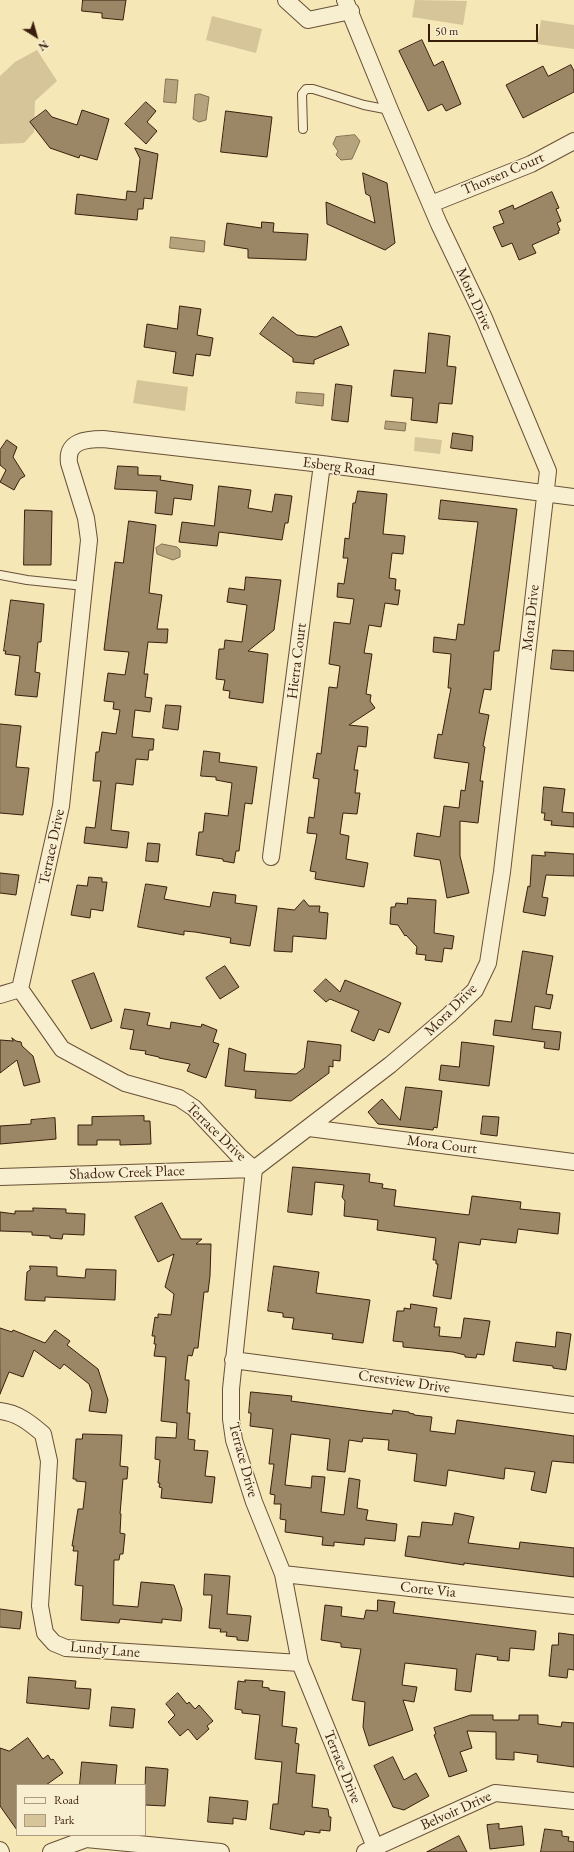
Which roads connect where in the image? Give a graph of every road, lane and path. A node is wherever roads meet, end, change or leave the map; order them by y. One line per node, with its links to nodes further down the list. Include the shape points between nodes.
1 (286, 0): 2 (street, via 308,20)
2 (348, 6): 3 (street, Mora Drive)
3 (390, 110): 4 (lane, via 306,89 302,94); 6 (street, Mora Drive)
4 (303, 129)
5 (574, 141): 6 (street, Thorsen Court, via 531,164)
6 (431, 204): 9 (street, Mora Drive, via 484,318 548,471)
7 (103, 439): 8 (street, Esberg Road); 12 (street, Terrace Drive, via 86,439 71,449 68,456 86,518 89,540)
8 (322, 464): 9 (street, Esberg Road); 13 (street, Hierra Court)
9 (546, 494): 10 (street, Esberg Road); 16 (street, Mora Drive, via 503,864 488,963 475,990 450,1016)
10 (574, 497)
11 (0, 575): 12 (lane)
12 (84, 586): 14 (street, Terrace Drive, via 61,806)
13 (271, 857)
14 (20, 989): 15 (street); 18 (street, Terrace Drive, via 62,1049 124,1083 179,1098 194,1108)
15 (0, 995)
16 (309, 1128): 17 (street, Mora Court); 18 (street, Mora Drive)
17 (574, 1162)
18 (254, 1169): 19 (street, Shadow Creek Place); 20 (street, Terrace Drive)
19 (0, 1177)
20 (234, 1360): 21 (street, Crestview Drive); 23 (street, Terrace Drive, via 230,1389 234,1440 254,1502)
21 (574, 1405)
22 (0, 1411): 25 (street, Lundy Lane, via 12,1412 44,1434 48,1461 40,1606 45,1633 54,1643 66,1648)
23 (283, 1574): 24 (street, Corte Via); 25 (street, Terrace Drive)
24 (574, 1606)
25 (300, 1663): 27 (street, Terrace Drive)
26 (574, 1800): 27 (street, Belvoir Drive, via 494,1793)
27 (372, 1851)
28 (51, 1852): 29 (street, via 86,1840)
29 (221, 1852)

